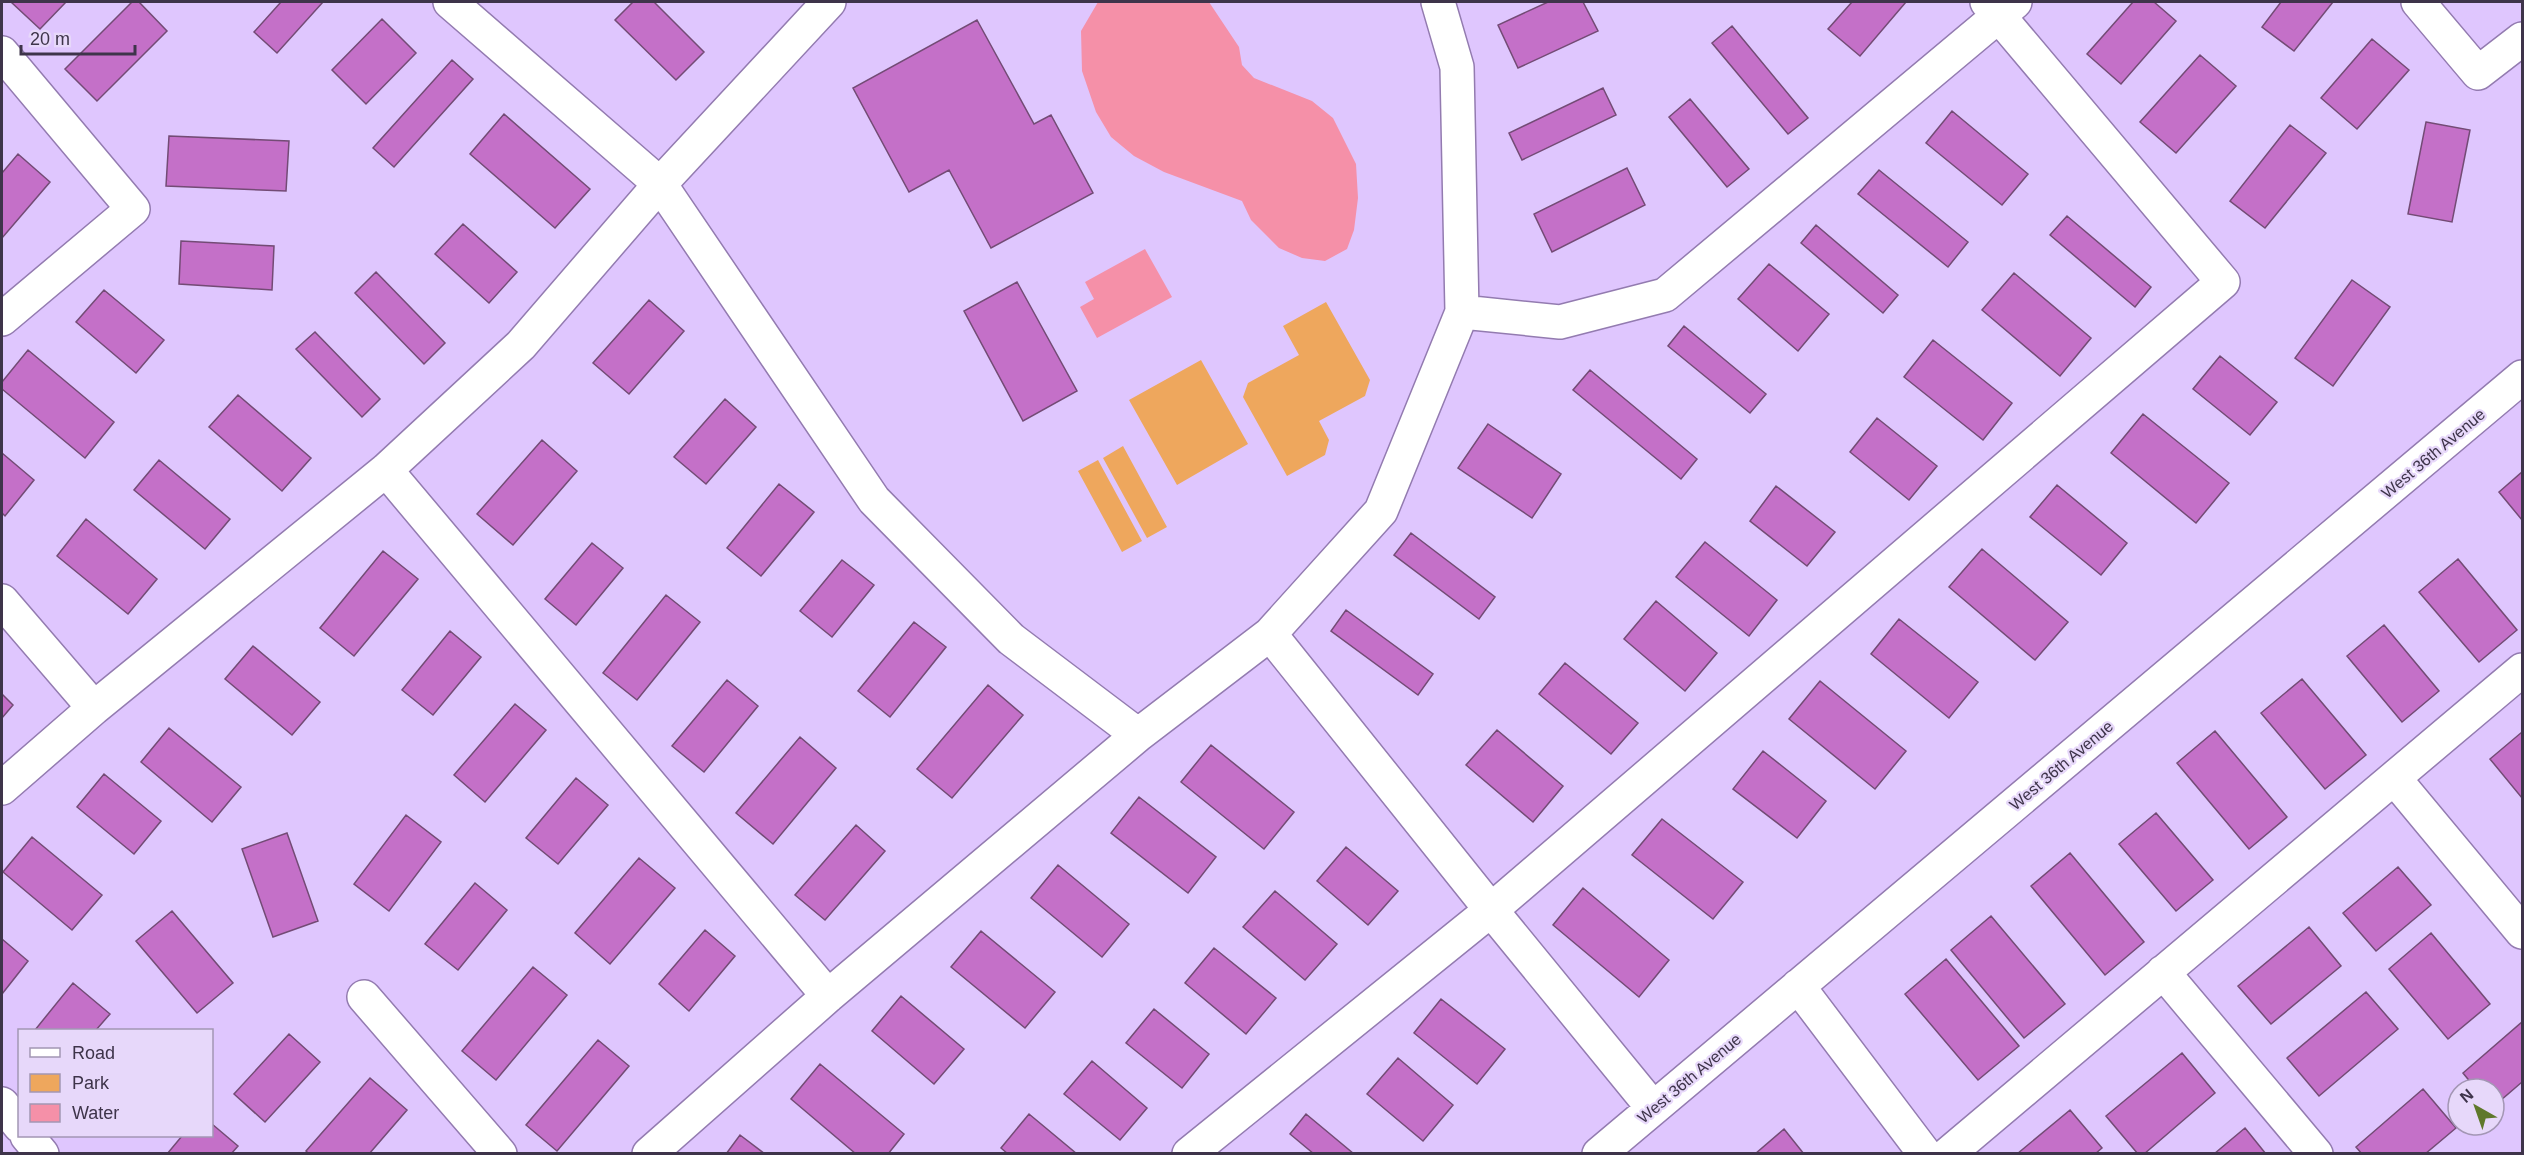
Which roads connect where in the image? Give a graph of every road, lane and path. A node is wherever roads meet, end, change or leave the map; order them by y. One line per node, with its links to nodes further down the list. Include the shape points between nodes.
1 (450, 2): 8 (street)
2 (829, 2): 8 (street)
3 (1438, 2): 9 (street, via 1457,67)
4 (2418, 2): 6 (street, via 2478,73)
5 (2000, 6): 9 (street, via 1665,295 1560,322); 20 (street, via 2223,282)
6 (2523, 39)
7 (2, 53): 10 (street, via 133,208)
8 (660, 184): 12 (street, via 521,345); 17 (street, via 874,500 1011,639)
9 (1462, 312): 14 (street, via 1381,511)
10 (2, 319)
11 (2523, 377): 23 (street, West 36th Avenue)
12 (386, 470): 16 (street); 24 (street)
13 (2, 601): 16 (street)
14 (1270, 634): 17 (street); 20 (street)
15 (2523, 670): 18 (street)
16 (94, 708): 19 (street)
17 (1138, 735): 24 (street)
18 (2394, 778): 21 (street); 22 (street)
19 (2, 788)
20 (1491, 910): 27 (street); 33 (street)
21 (2523, 932)
22 (2163, 972): 36 (street); 37 (street)
23 (1798, 986): 27 (street, West 36th Avenue); 35 (street)
24 (828, 996): 32 (street)
25 (364, 997): 31 (street)
26 (2, 1104): 28 (street)
27 (1653, 1108): 34 (street, West 36th Avenue)
28 (18, 1124)
29 (28, 1137): 30 (street)
30 (42, 1154)
31 (500, 1154)
32 (649, 1154)
33 (1189, 1154)
34 (1599, 1154)
35 (1924, 1154)
36 (1948, 1154)
37 (2316, 1154)

